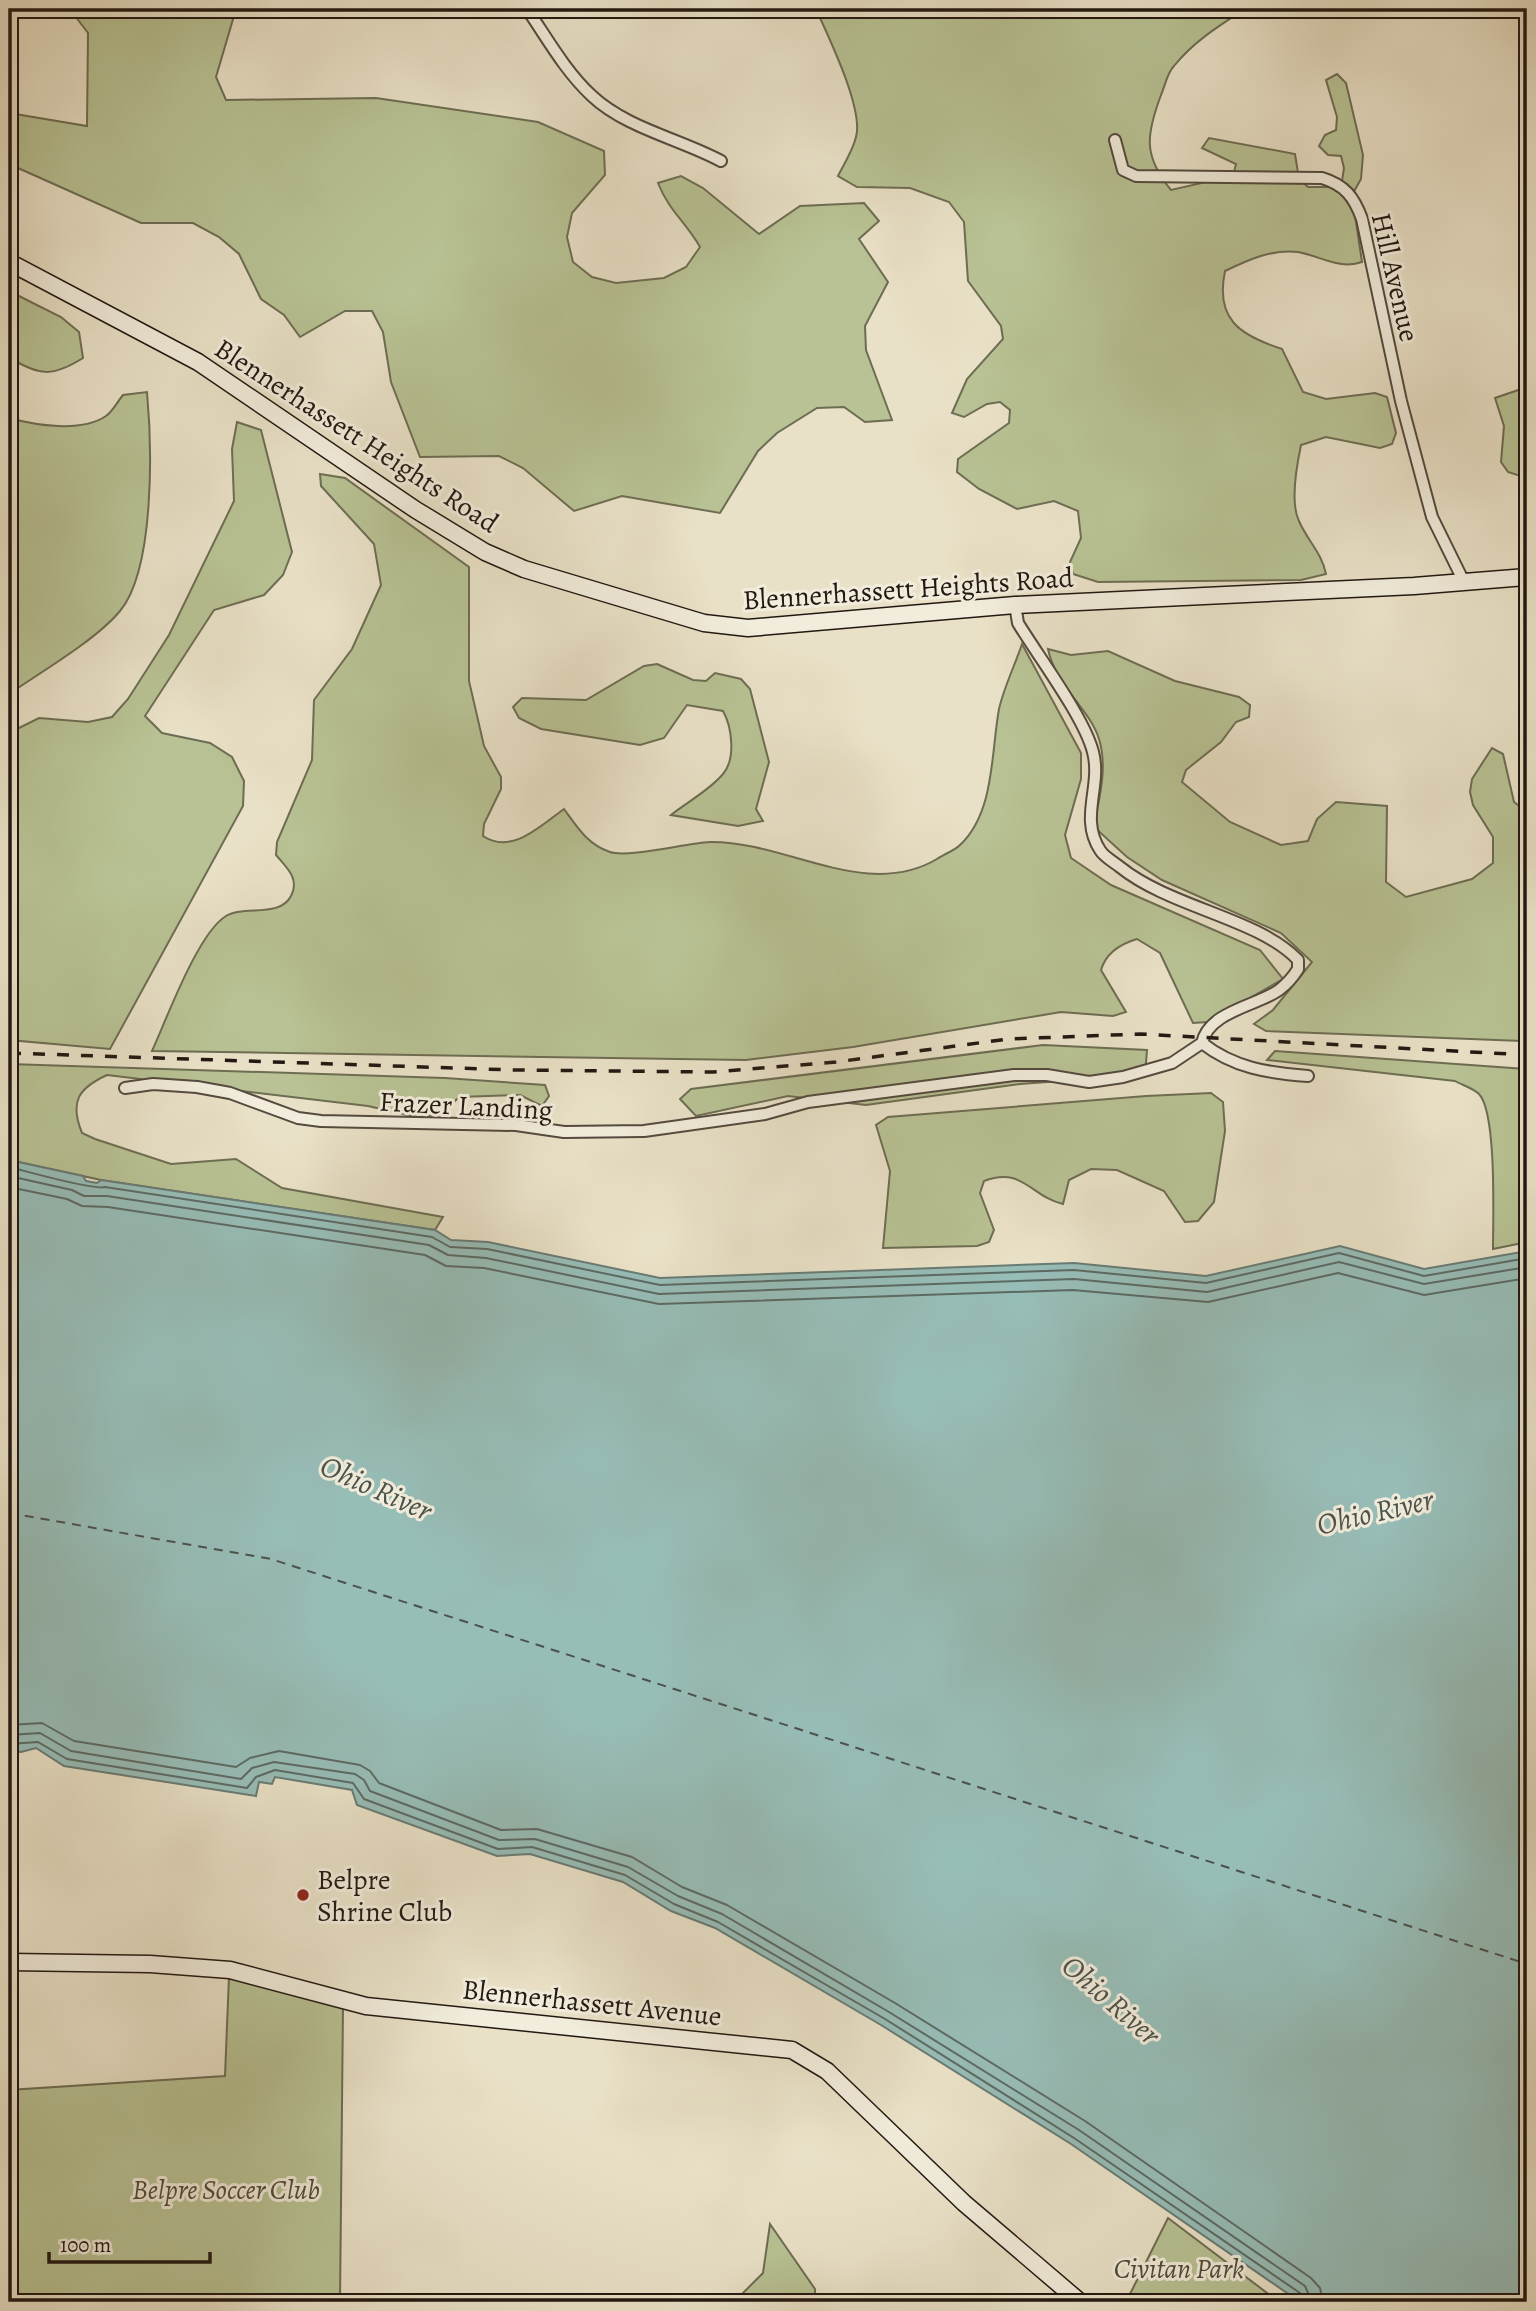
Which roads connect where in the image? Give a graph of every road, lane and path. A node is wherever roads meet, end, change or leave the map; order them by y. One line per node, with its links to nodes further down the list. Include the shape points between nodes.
1 (527, 9): 3 (street, via 593,97 624,117)
2 (1115, 140): 6 (street, Hill Avenue, via 1123,170 1136,176 1322,178 1355,199 1432,517)
3 (721, 161)
4 (9, 262): 7 (street, Blennerhassett Heights Road, via 198,362 416,510 485,552 524,569 728,628)
5 (1527, 577): 6 (street, Blennerhassett Heights Road)
6 (1464, 582): 7 (street, Blennerhassett Heights Road)
7 (1014, 605): 8 (street, Frazer Landing, via 1018,623 1093,752 1088,818 1100,851 1165,896 1277,942 1298,960 1298,969 1278,991 1231,1012 1203,1035)
8 (1202, 1042): 9 (street, via 1248,1068); 10 (street, Frazer Landing, via 1172,1063 1112,1079 1089,1082 1014,1075 808,1102 765,1114 644,1131 321,1121 197,1087 153,1084)
9 (1308, 1076)
10 (125, 1088)
11 (9, 1962): 12 (street, Blennerhassett Avenue, via 230,1970 366,2006 792,2050 827,2071 964,2203)
12 (1080, 2302)

